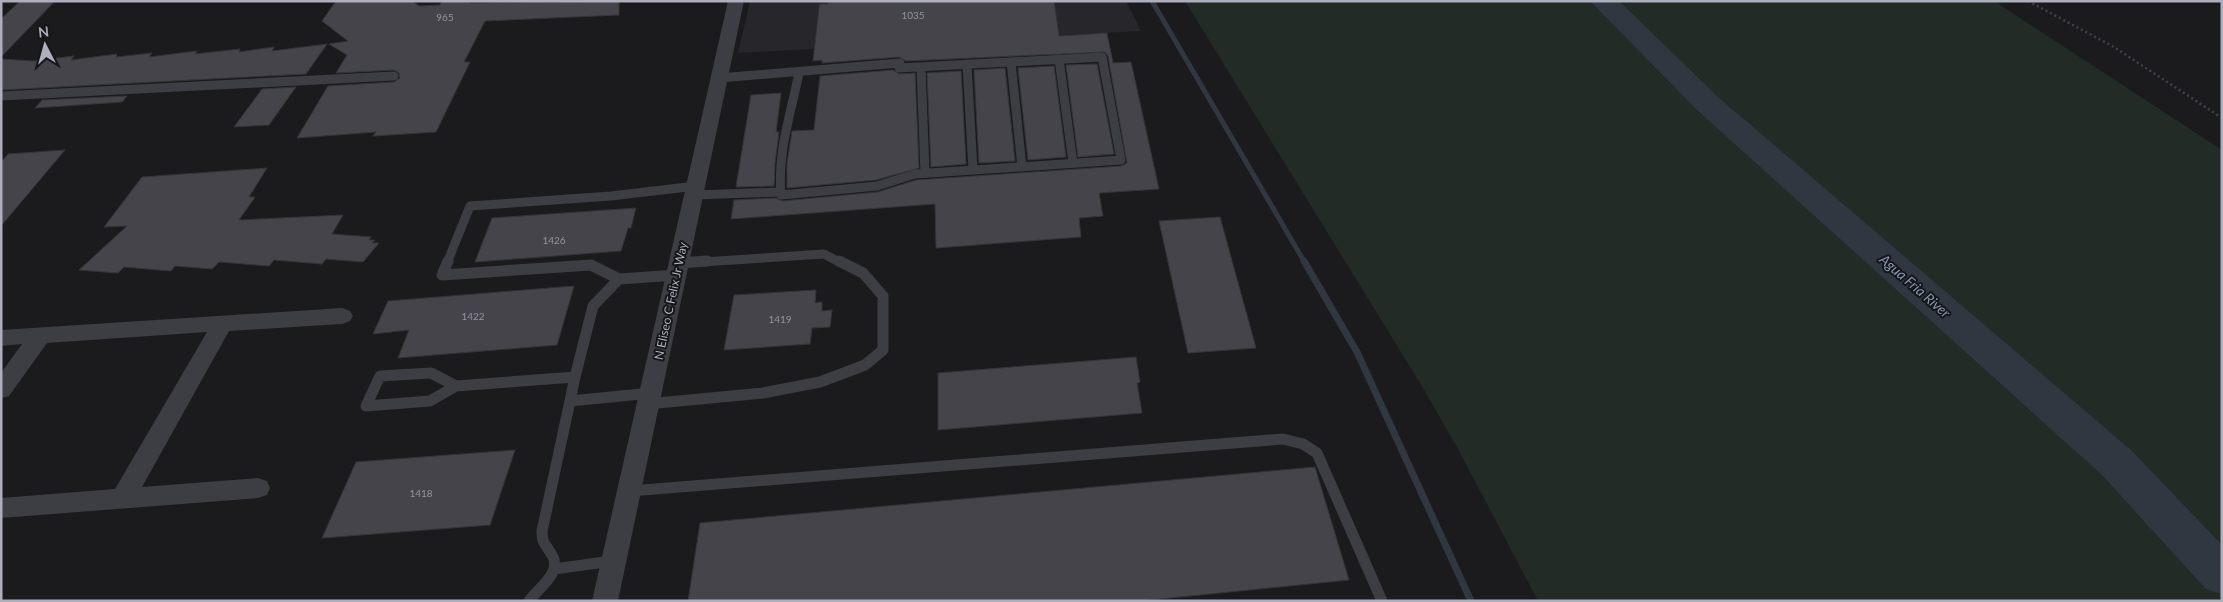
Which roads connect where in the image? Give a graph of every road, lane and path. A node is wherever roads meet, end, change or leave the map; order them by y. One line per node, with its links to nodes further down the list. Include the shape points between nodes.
1 (736, 1): 9 (street, N Eliseo C Felix Jr Way)
2 (2028, 1): 11 (path, via 2114,47)
3 (1059, 59): 4 (lane); 12 (lane); 12 (lane, via 1102,57 1121,160)
4 (1011, 62): 5 (lane); 13 (lane)
5 (967, 64): 6 (lane); 14 (lane)
6 (921, 67): 7 (lane, via 900,68 900,63); 15 (lane)
7 (799, 73): 9 (lane); 17 (lane, via 786,134)
8 (394, 76): 10 (lane)
9 (719, 78): 16 (street, N Eliseo C Felix Jr Way)
10 (1, 96)
11 (2222, 118)
12 (1073, 163): 13 (lane)
13 (1022, 167): 14 (lane)
14 (973, 170): 15 (lane)
15 (925, 173): 17 (lane, via 877,186 781,195)
16 (695, 191): 17 (lane); 18 (street, N Eliseo C Felix Jr Way); 19 (lane, via 470,206 442,276 591,265)
17 (780, 192)
18 (678, 269): 19 (lane); 27 (street, N Eliseo C Felix Jr Way); 27 (lane, via 824,254 864,273 883,296 882,350 865,365 820,382 763,393)
19 (619, 279): 24 (lane, via 593,306)
20 (342, 316): 21 (street)
21 (223, 324): 22 (street); 31 (street)
22 (41, 335): 23 (street); 26 (street)
23 (1, 338)
24 (575, 377): 25 (lane); 28 (lane)
25 (456, 386): 25 (lane, via 430,401 366,406 380,376 431,373)
26 (1, 390)
27 (649, 399): 28 (lane); 30 (street, N Eliseo C Felix Jr Way)
28 (570, 401): 34 (lane, via 542,531 543,544 554,558)
29 (258, 488): 31 (street)
30 (629, 491): 33 (street, N Eliseo C Felix Jr Way); 37 (lane, via 1277,438 1292,440 1317,453)
31 (122, 499): 32 (street)
32 (1, 508)
33 (614, 561): 34 (lane); 36 (street, N Eliseo C Felix Jr Way)
34 (554, 568): 35 (lane, via 551,577 532,594)
35 (529, 601)
36 (605, 601)
37 (1382, 601)

